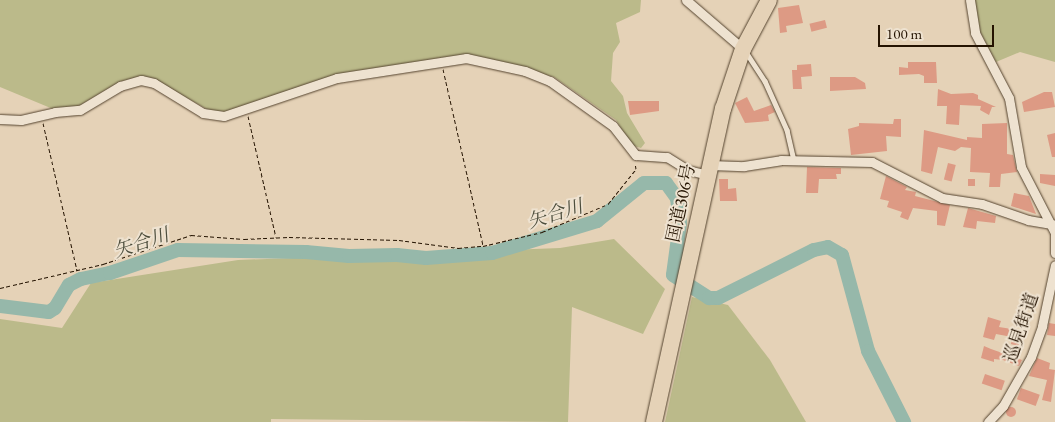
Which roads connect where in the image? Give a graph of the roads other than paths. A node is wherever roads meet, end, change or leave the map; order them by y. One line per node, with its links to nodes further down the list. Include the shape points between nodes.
1 (686, 0): 4 (street)
2 (769, 0): 4 (highway, 国道306号)
3 (970, 0): 8 (street, via 975,33 1009,98 1021,167)
4 (743, 49): 6 (lane, via 765,81 792,142); 7 (highway, 国道306号, via 729,88)
5 (0, 119): 7 (street, via 21,120 80,110 120,86 141,80 154,83 208,114 224,116 337,78 471,59 525,71 550,81 612,126 630,151 642,156 668,157 688,170)
6 (794, 160): 7 (street); 8 (street, via 878,164 942,198 982,204 1028,220)
7 (709, 170): 11 (highway, 国道306号)
8 (1052, 224): 9 (street)
9 (1055, 253)
10 (1055, 265): 12 (street, 巡見街道, via 1042,326 1031,357 1003,406)
11 (654, 422)
12 (988, 422)

